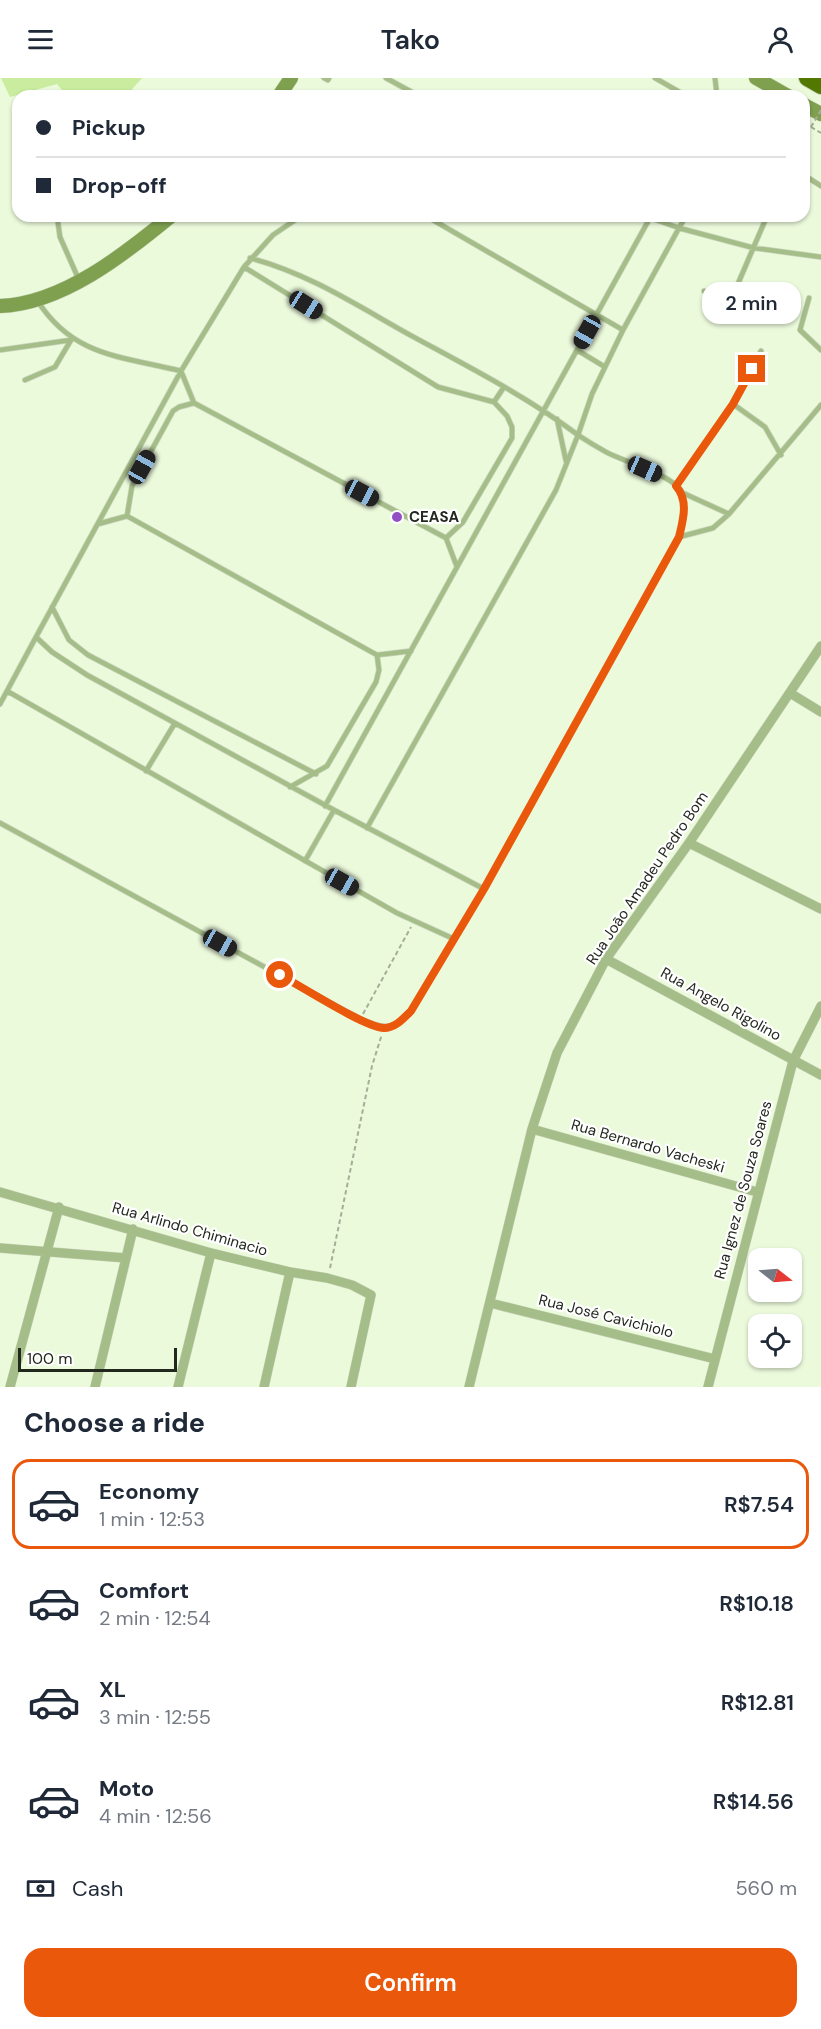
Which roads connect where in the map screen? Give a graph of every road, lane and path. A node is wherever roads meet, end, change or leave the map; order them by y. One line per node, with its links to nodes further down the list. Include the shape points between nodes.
1 (386, 78): 6 (lane)
2 (655, 78): 7 (lane)
3 (756, 78): 8 (street)
4 (807, 78): 5 (highway)
5 (821, 86)
6 (408, 90)
7 (676, 90)
8 (778, 90)
9 (812, 109): 10 (path, bridge, via 811,127)
10 (821, 133)
11 (58, 222): 24 (lane)
12 (164, 222): 24 (street, via 123,256)
13 (292, 222): 22 (lane)
14 (436, 222): 29 (lane)
15 (646, 222): 29 (lane)
16 (663, 222): 19 (lane)
17 (682, 222): 19 (lane)
18 (765, 222): 20 (lane)
19 (679, 228): 20 (lane); 30 (lane)
20 (754, 248): 21 (lane); 25 (lane, via 730,297)
21 (821, 257)
22 (250, 258): 23 (lane); 39 (lane, via 294,271)
23 (244, 267): 37 (lane); 40 (lane, via 438,387)
24 (78, 280): 27 (street)
25 (704, 291)
26 (809, 298): 34 (lane, via 800,330)
27 (36, 300): 28 (street); 31 (lane, via 50,321)
28 (0, 306)
29 (597, 315): 30 (lane); 33 (lane)
30 (623, 330): 36 (lane)
31 (71, 340): 32 (lane); 37 (lane, via 88,348); 38 (lane, via 55,367)
32 (0, 350)
33 (577, 350): 36 (lane); 44 (lane)
34 (821, 350)
35 (761, 351): 42 (lane)
36 (605, 367): 46 (lane)
37 (181, 371): 41 (lane); 53 (lane)
38 (25, 380)
39 (504, 387): 40 (lane); 44 (lane)
40 (494, 402): 55 (lane, via 507,416 512,438 463,522)
41 (194, 403): 52 (lane, via 173,411 132,486); 55 (lane)
42 (733, 404): 47 (lane, via 765,427); 49 (lane)
43 (821, 405): 47 (lane)
44 (544, 410): 45 (lane); 56 (lane)
45 (556, 418): 46 (lane); 48 (lane)
46 (578, 435): 48 (lane); 49 (lane)
47 (781, 454): 51 (lane)
48 (567, 463): 73 (lane, via 556,490)
49 (676, 486): 50 (lane)
50 (683, 493): 51 (lane); 54 (lane)
51 (729, 514): 54 (lane, via 713,528)
52 (127, 516): 53 (lane); 61 (lane)
53 (98, 524): 57 (lane)
54 (679, 537): 76 (lane)
55 (446, 538): 56 (lane)
56 (457, 567): 60 (lane)
57 (52, 607): 58 (lane); 68 (lane, via 69,640 88,655)
58 (36, 637): 62 (lane); 66 (lane, via 87,675)
59 (821, 646): 63 (street, Rua João Amadeu Pedro Bom)
60 (411, 651): 61 (lane); 70 (lane)
61 (377, 655): 68 (lane, via 376,682 327,766)
62 (7, 691): 64 (lane); 67 (lane)
63 (790, 693): 65 (street); 74 (street, Rua João Amadeu Pedro Bom)
64 (0, 704)
65 (821, 712)
66 (175, 723): 67 (lane); 69 (lane)
67 (147, 771): 75 (lane)
68 (316, 774): 69 (lane)
69 (290, 787): 70 (lane)
70 (325, 806): 71 (lane)
71 (333, 810): 73 (lane); 75 (lane)
72 (0, 823): 82 (lane)
73 (367, 828): 76 (lane)
74 (689, 843): 77 (street); 80 (street, Rua João Amadeu Pedro Bom)
75 (305, 861): 78 (lane)
76 (484, 889): 79 (lane)
77 (821, 909)
78 (414, 921): 79 (lane); 82 (path)
79 (454, 939): 83 (lane, via 411,1011 397,1024)
80 (606, 959): 84 (street, Rua Angelo Rigolino); 86 (street, Rua João Amadeu Pedro Bom, via 557,1053)
81 (821, 1006): 84 (street, Rua Ignez de Souza Soares)
82 (360, 1019): 83 (lane)
83 (383, 1028): 96 (path)
84 (793, 1061): 85 (street, Rua Angelo Rigolino); 88 (street, Rua Ignez de Souza Soares)
85 (821, 1075)
86 (532, 1130): 88 (street, Rua Bernardo Vacheski); 97 (street, Rua João Amadeu Pedro Bom)
87 (0, 1192): 89 (street, Rua Arlindo Chiminacio)
88 (757, 1192): 98 (street, Rua Ignez de Souza Soares)
89 (59, 1207): 90 (street, Rua Arlindo Chiminacio); 92 (street)
90 (133, 1229): 93 (street, Rua Arlindo Chiminacio); 94 (street)
91 (0, 1248): 92 (street)
92 (47, 1251): 94 (street); 99 (street)
93 (211, 1252): 95 (street, Rua Arlindo Chiminacio); 101 (street)
94 (126, 1258): 100 (street)
95 (290, 1272): 96 (street, Rua Arlindo Chiminacio); 102 (street)
96 (327, 1278): 103 (street, Rua Arlindo Chiminacio, via 371,1295)
97 (490, 1303): 98 (street, Rua José Cavichiolo); 104 (street, Rua João Amadeu Pedro Bom)
98 (715, 1359): 105 (street, Rua Ignez de Souza Soares)
99 (10, 1387)
100 (95, 1387)
101 (178, 1387)
102 (264, 1387)
103 (351, 1387)
104 (469, 1387)
105 (708, 1387)

